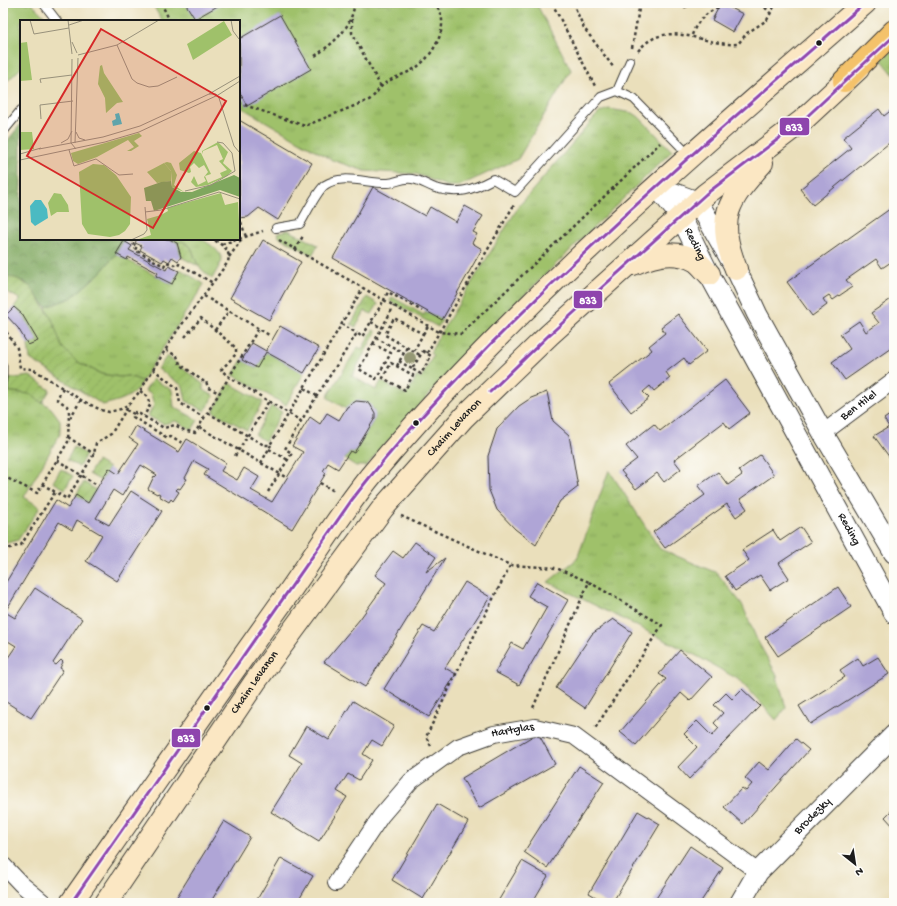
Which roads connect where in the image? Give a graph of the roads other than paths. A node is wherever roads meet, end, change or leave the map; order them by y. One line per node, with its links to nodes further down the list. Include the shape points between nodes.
1 (43, 3): 3 (lane)
2 (865, 3): 12 (main road, Chaim Levanon)
3 (56, 20)
4 (894, 31): 7 (highway)
5 (894, 36): 7 (main road, Chaim Levanon)
6 (630, 61): 8 (lane)
7 (844, 81): 10 (main road, Chaim Levanon)
8 (617, 91): 12 (lane, via 634,99); 16 (lane, via 601,97 515,192 493,179 474,189 462,191 434,188 405,178 382,184 343,179 324,186 300,224)
9 (20, 111): 11 (lane)
10 (802, 121): 14 (main road, Chaim Levanon); 17 (main road, via 736,193 728,213 725,232 727,246)
11 (3, 132)
12 (690, 156): 13 (main road, Chaim Levanon)
13 (657, 187): 14 (street); 15 (street, Reding); 32 (main road, Chaim Levanon, via 522,311 458,376 373,473)
14 (698, 202): 15 (main road, Chaim Levanon); 17 (street, Reding)
15 (681, 217): 18 (main road, Chaim Levanon); 19 (street, Reding)
16 (276, 228)
17 (736, 268): 20 (street, Reding)
18 (623, 269): 19 (main road, via 648,257 674,255 695,261); 30 (main road, Chaim Levanon, via 549,335 464,417 383,508 255,682)
19 (709, 274): 21 (street, Reding)
20 (757, 314): 21 (street, via 749,310 740,312); 23 (street, Reding)
21 (737, 324): 25 (street, Reding)
22 (894, 380): 23 (street, Ben Hilel)
23 (823, 433): 24 (street, Reding)
24 (894, 553)
25 (894, 613)
26 (894, 735): 28 (street, Brodezky)
27 (3, 865): 31 (street)
28 (758, 872): 29 (street, Hartglas, via 574,736 535,727 494,734 458,747 411,781 381,816); 33 (street, Brodezky)
29 (336, 883)
30 (105, 900)
31 (44, 903)
32 (71, 903)
33 (740, 903)

